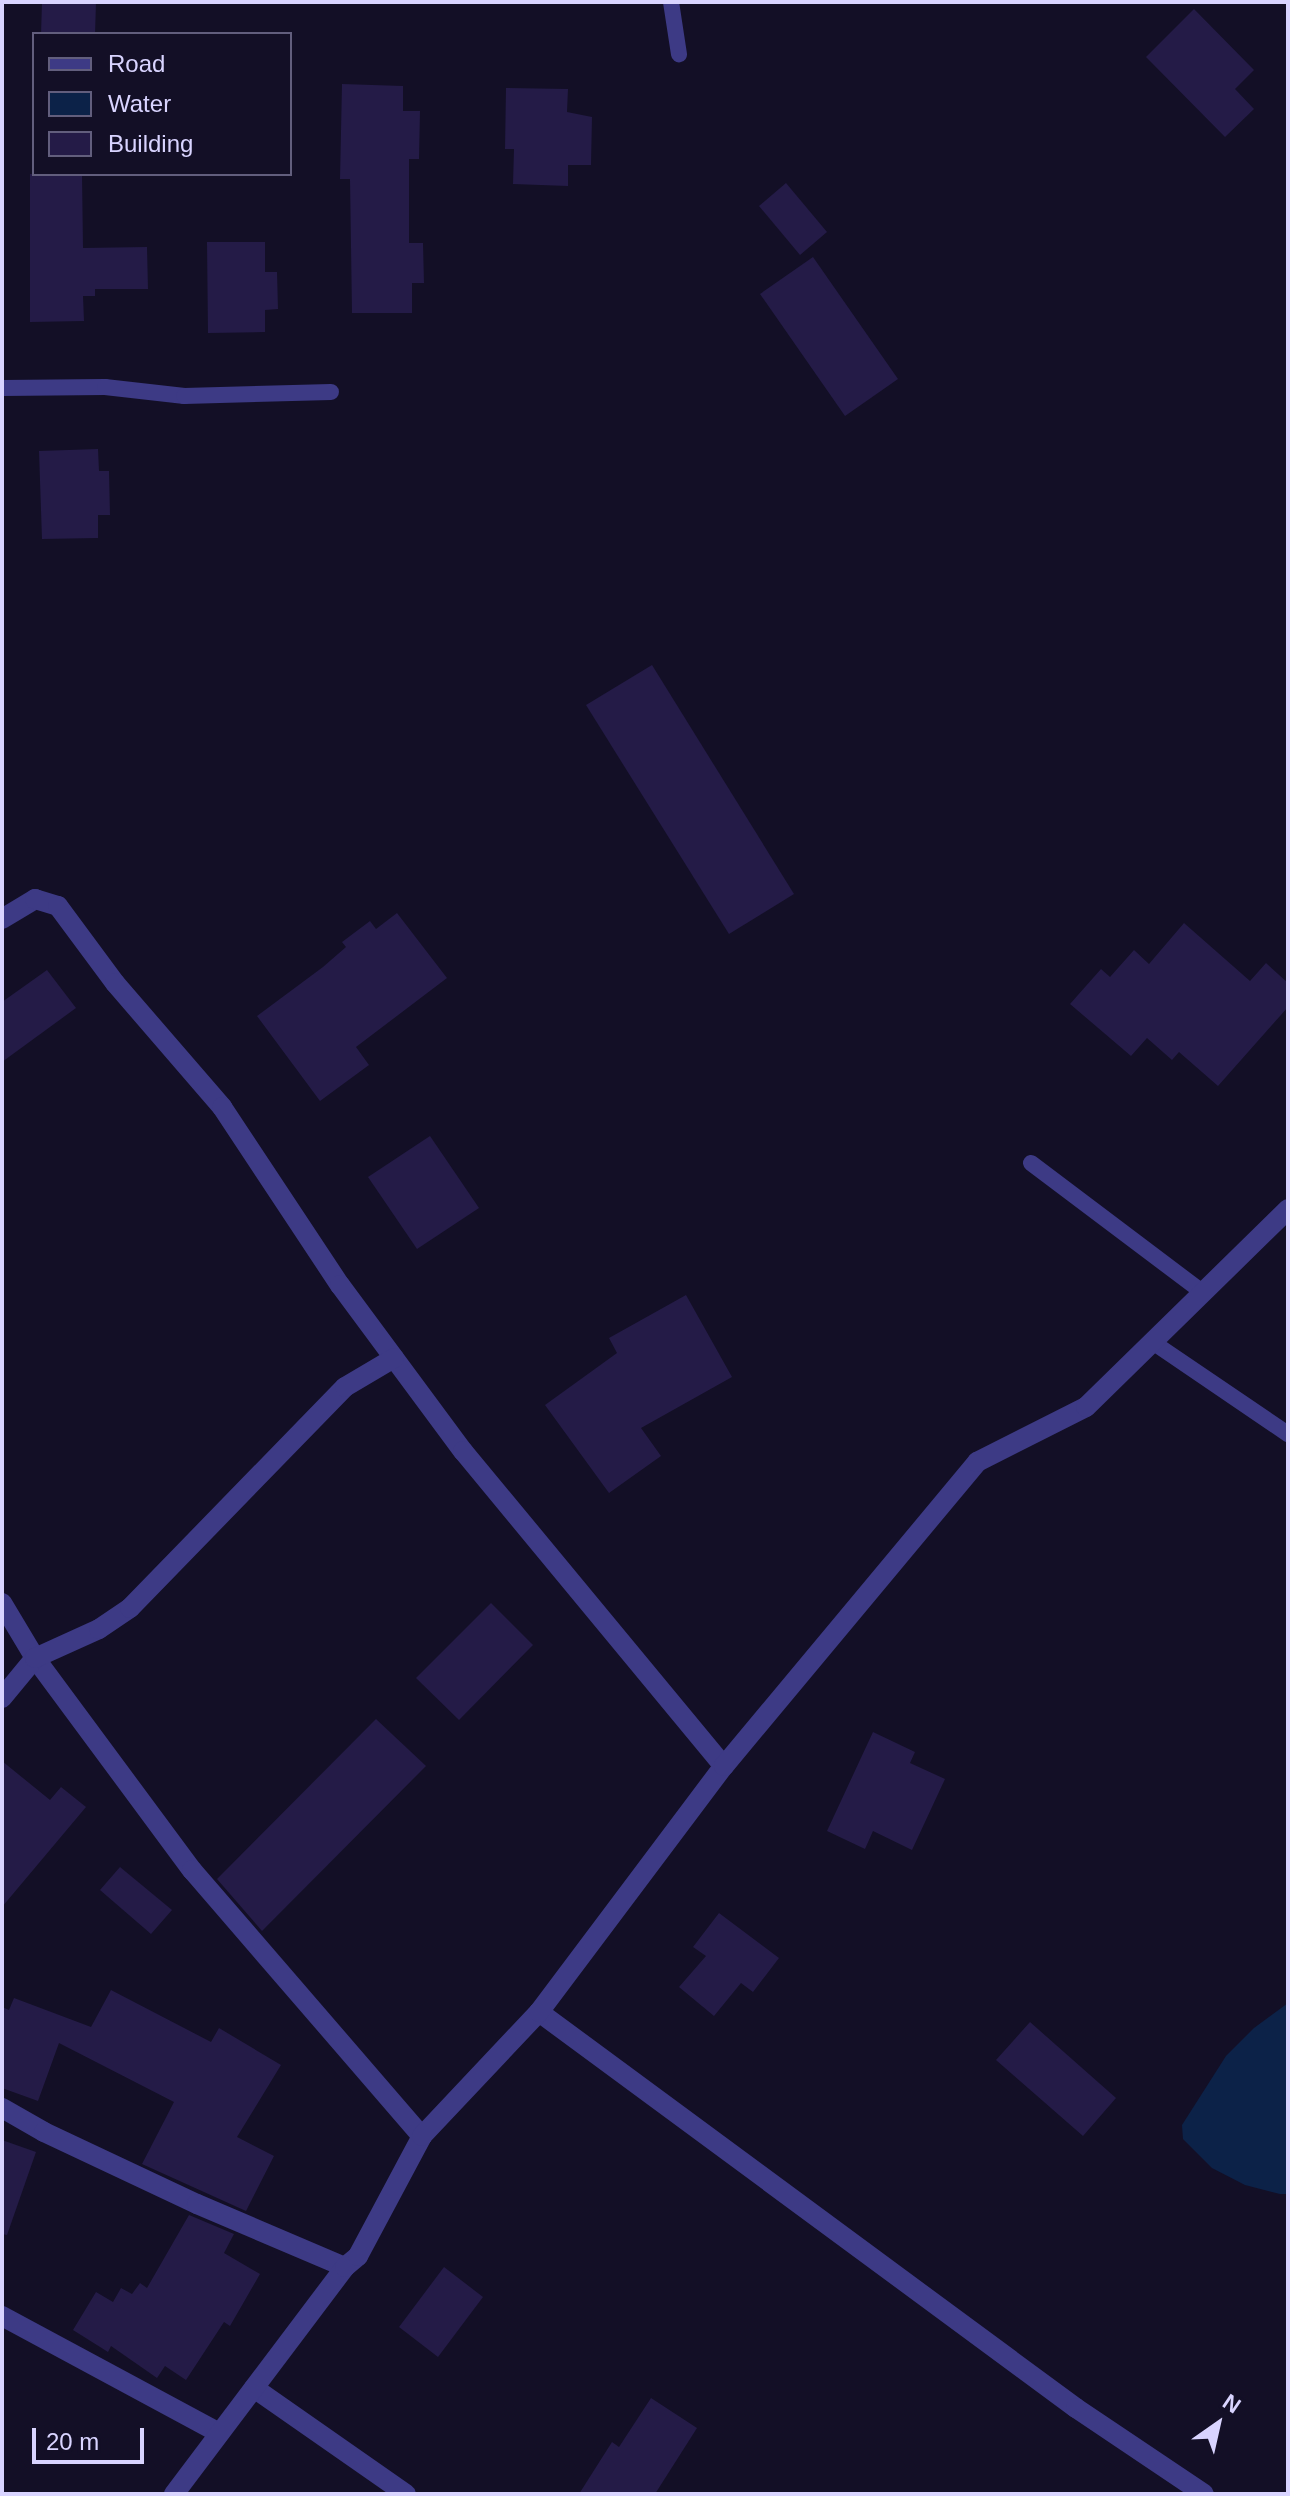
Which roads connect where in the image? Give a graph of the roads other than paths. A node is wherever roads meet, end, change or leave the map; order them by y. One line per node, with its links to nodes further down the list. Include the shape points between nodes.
1 (671, 2): 2 (lane)
2 (679, 54)
3 (2, 388): 4 (lane, via 105,387 184,396)
4 (331, 392)
5 (2, 919): 10 (street, via 35,899 58,906 115,983 222,1107)
6 (1031, 1163): 8 (lane)
7 (1288, 1209): 8 (street)
8 (1201, 1291): 9 (street)
9 (1151, 1341): 11 (lane); 15 (street, via 1086,1407 977,1462)
10 (394, 1358): 13 (street, via 345,1387 130,1608 99,1629); 15 (street, via 463,1451)
11 (1288, 1434)
12 (2, 1603): 13 (street)
13 (35, 1658): 14 (street); 18 (street, via 192,1870)
14 (2, 1698)
15 (724, 1766): 16 (street)
16 (539, 2012): 18 (street); 25 (street, via 1076,2408)
17 (2, 2108): 19 (street, via 197,2204)
18 (422, 2136): 19 (street, via 358,2256)
19 (345, 2267): 21 (street)
20 (2, 2316): 22 (street)
21 (254, 2388): 22 (street); 24 (street)
22 (219, 2433): 23 (street)
23 (174, 2494)
24 (406, 2494)
25 (1204, 2494)

